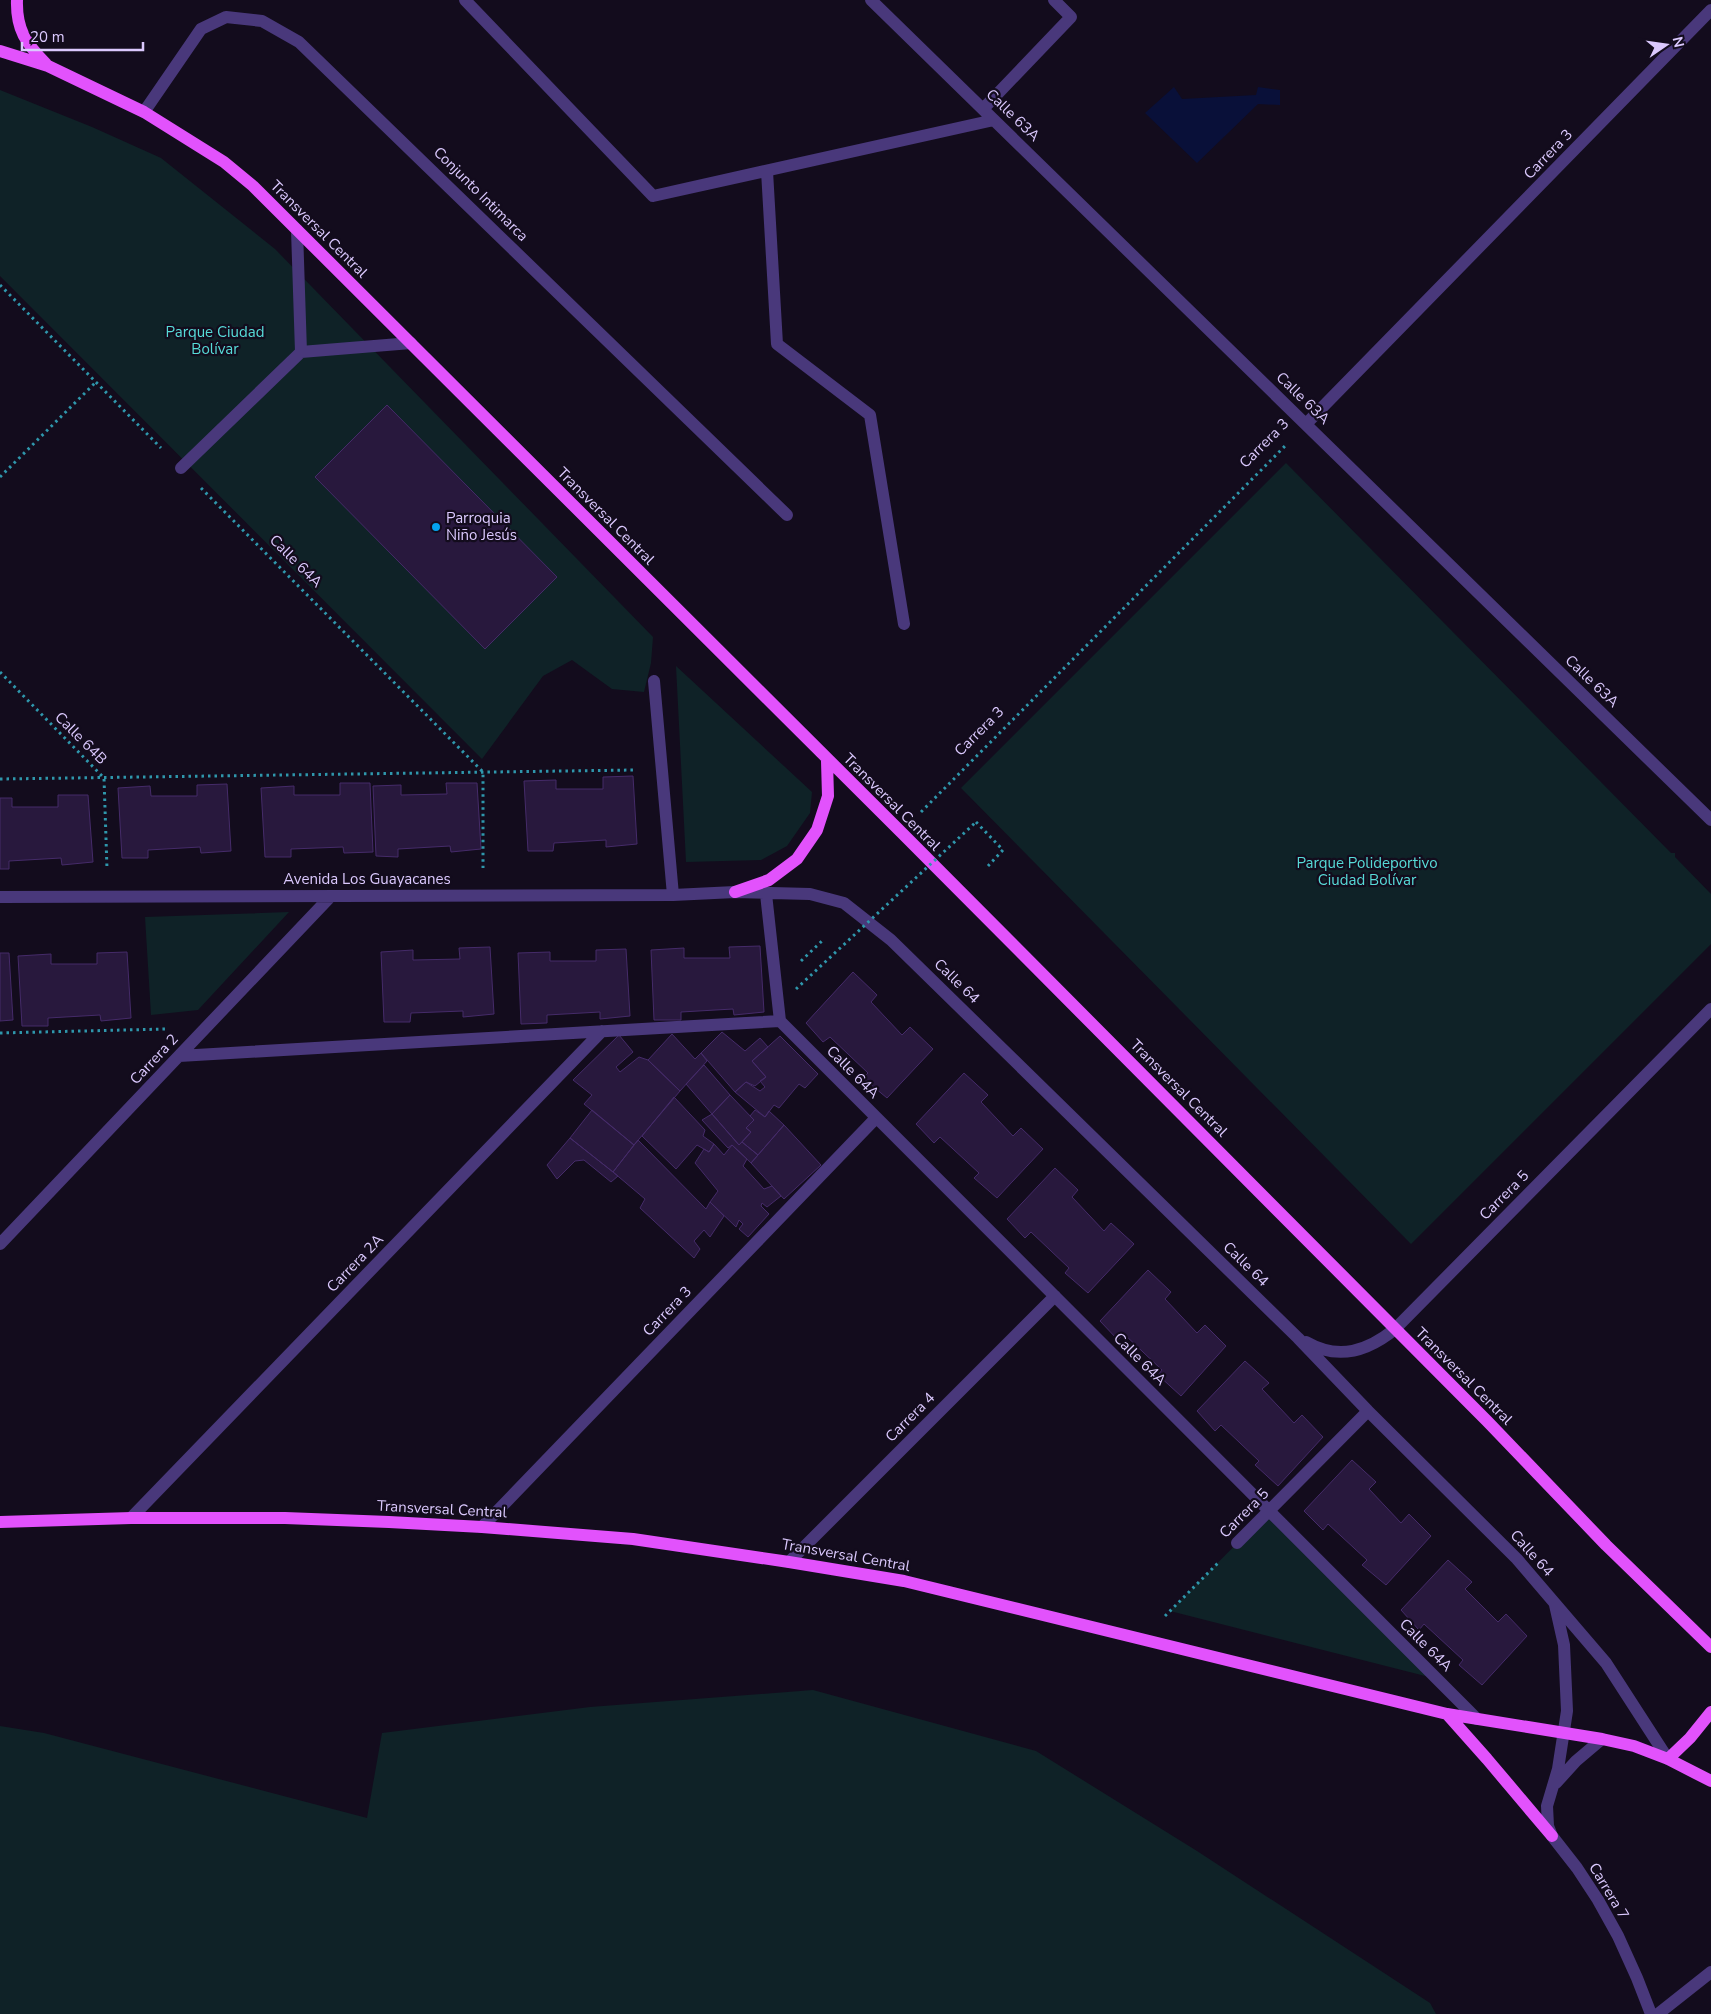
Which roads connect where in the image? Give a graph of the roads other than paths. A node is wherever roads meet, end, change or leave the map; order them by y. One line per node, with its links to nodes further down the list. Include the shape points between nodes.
1 (17, 0): 7 (main road, via 17,16 27,44)
2 (465, 0): 11 (street, via 653,196)
3 (871, 0): 8 (street, Calle 63A)
4 (1054, 0): 8 (street, via 1071,17)
5 (1711, 10): 15 (street, Carrera 3)
6 (0, 51): 7 (main road, Transversal Central)
7 (48, 66): 9 (main road, Transversal Central)
8 (983, 109): 10 (street, Calle 63A)
9 (144, 112): 12 (main road, Transversal Central, via 224,162); 17 (street, Conjunto Intimarca, via 201,29 226,17 262,21 299,42)
10 (994, 120): 11 (street); 15 (street, Calle 63A)
11 (766, 171): 18 (street, via 777,344 870,415)
12 (297, 230): 13 (main road, Transversal Central); 14 (street)
13 (411, 344): 14 (street); 20 (main road, Transversal Central)
14 (302, 352): 16 (street)
15 (1306, 424): 21 (street, Calle 63A)
16 (181, 468)
17 (787, 515)
18 (904, 624)
19 (654, 681): 24 (street)
20 (827, 760): 22 (main road, via 828,796 817,830 797,859 769,880); 34 (main road, Transversal Central)
21 (1711, 820)
22 (735, 892): 23 (street, Calle 64); 24 (street, Avenida Los Guayacanes)
23 (766, 894): 28 (street); 35 (street, Calle 64, via 810,894 844,904 891,940)
24 (673, 895): 25 (street, Avenida Los Guayacanes)
25 (331, 896): 26 (street, Avenida Los Guayacanes); 30 (street, Carrera 2)
26 (0, 897)
27 (1711, 1009): 34 (street, Carrera 5)
28 (780, 1021): 29 (street); 31 (street, Calle 64A)
29 (602, 1031): 30 (street); 38 (street, Carrera 2A)
30 (179, 1056): 32 (street, Carrera 2)
31 (876, 1118): 33 (street, Calle 64A); 40 (street, Carrera 3)
32 (0, 1244)
33 (1055, 1296): 37 (street, Calle 64A); 42 (street, Carrera 4)
34 (1395, 1329): 35 (street, Carrera 5, via 1379,1342 1345,1352 1317,1348); 44 (main road, Transversal Central, via 1606,1545)
35 (1298, 1338): 36 (street, Calle 64)
36 (1368, 1411): 37 (street, Carrera 5); 43 (street, Calle 64, via 1517,1559)
37 (1269, 1511): 41 (street, Carrera 5); 47 (street, Calle 64A)
38 (131, 1518): 39 (main road, Transversal Central); 40 (main road, Transversal Central, via 285,1518)
39 (0, 1522)
40 (482, 1527): 42 (main road, Transversal Central, via 633,1539)
41 (1237, 1544)
42 (789, 1562): 46 (main road, Transversal Central, via 904,1581)
43 (1555, 1602): 48 (street, Carrera 7, via 1564,1645 1567,1689); 50 (street, Calle 64, via 1606,1663)
44 (1711, 1647)
45 (1711, 1712): 50 (main road)
46 (1447, 1714): 47 (main road, Transversal Central); 53 (main road)
47 (1477, 1719): 48 (main road, Transversal Central)
48 (1564, 1733): 49 (main road, Transversal Central); 52 (street, Carrera 7)
49 (1602, 1739): 50 (main road, Transversal Central, via 1634,1746); 52 (street, Carrera 7)
50 (1668, 1759): 51 (main road, Transversal Central)
51 (1711, 1781)
52 (1553, 1787): 53 (street, Carrera 7, via 1547,1806)
53 (1552, 1836): 55 (street, Carrera 7, via 1598,1900 1618,1936)
54 (1711, 1972): 56 (street)
55 (1651, 2014)
56 (1658, 2014)

